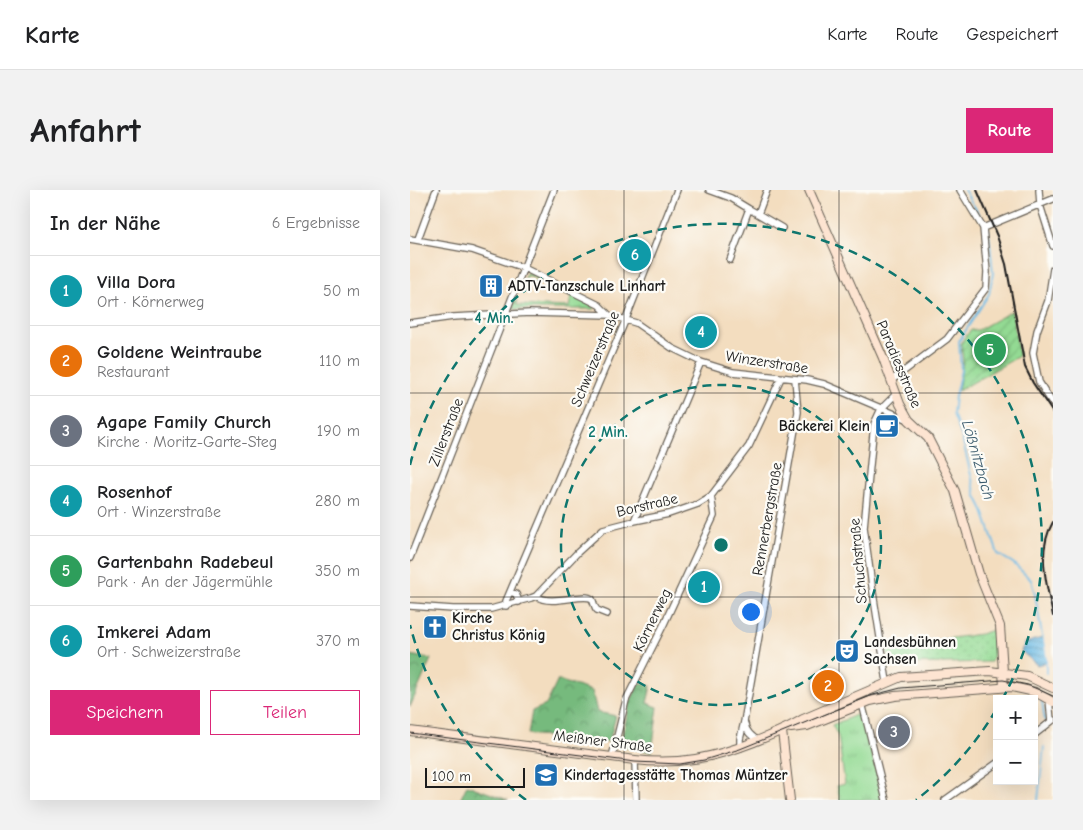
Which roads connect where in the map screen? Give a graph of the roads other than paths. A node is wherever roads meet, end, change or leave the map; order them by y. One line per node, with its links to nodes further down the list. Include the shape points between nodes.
1 (436, 190): 16 (street)
2 (554, 190): 19 (street)
3 (677, 190): 23 (street, Schweizerstraße)
4 (709, 190): 11 (street)
5 (767, 190): 12 (street)
6 (809, 190): 28 (main road, Paradiesstraße)
7 (960, 190): 13 (street)
8 (1039, 190): 10 (street)
9 (1053, 199): 10 (street)
10 (1040, 206): 13 (street); 17 (street)
11 (749, 209): 12 (street); 18 (street)
12 (758, 214): 14 (street)
13 (985, 227): 28 (street, via 986,288 947,339)
14 (782, 228)
15 (410, 239): 16 (street)
16 (418, 239): 19 (street, via 472,250)
17 (1053, 246)
18 (730, 260)
19 (524, 268): 21 (street, Zillerstraße); 22 (street, via 599,305)
20 (1053, 269): 30 (street, via 1048,301 1036,331 1033,353 1039,382)
21 (505, 314): 22 (street); 24 (street); 35 (street, Zillerstraße)
22 (609, 315): 23 (street)
23 (626, 318): 25 (street, Winzerstraße, via 672,348); 36 (street, Schweizerstraße)
24 (410, 323)
25 (701, 362): 26 (street, Winzerstraße, via 732,372); 34 (street)
26 (781, 378): 27 (street, Winzerstraße); 33 (street, Borstraße, via 752,442)
27 (795, 379): 31 (street, Winzerstraße, via 824,384); 49 (street, Rennerbergstraße, via 798,412)
28 (892, 380): 29 (main road, Paradiesstraße)
29 (896, 394): 31 (street); 32 (main road, Paradiesstraße)
30 (1053, 404)
31 (881, 408): 32 (street, Winzerstraße); 43 (street, Schuchstraße, via 872,436 864,526)
32 (909, 420): 42 (main road, Paradiesstraße, via 928,438 955,491 980,574 1000,626)
33 (711, 496): 34 (street, Borstraße, via 668,514); 55 (street, Körnerweg, via 714,516 626,700)
34 (634, 521): 37 (street, Borstraße, via 609,526 599,533)
35 (410, 558)
36 (510, 592): 38 (street, via 516,594); 40 (street, Schweizerstraße)
37 (536, 596): 38 (street, Borstraße); 41 (street, Borstraße, via 552,601 586,597 593,600 597,610)
38 (519, 602): 40 (street, Borstraße)
39 (410, 606): 40 (street, Borstraße, via 453,609)
40 (506, 606)
41 (607, 614)
42 (1003, 672): 43 (main road, Meißner Straße, via 907,677); 44 (main road, Paradiesstraße); 45 (main road, Meißner Straße, via 1027,676)
43 (887, 682): 50 (main road, Meißner Straße)
44 (1004, 687): 46 (main road, Meißner Straße, via 1030,690); 47 (main road, Meißner Straße, via 884,697)
45 (1053, 688)
46 (1051, 700): 48 (street)
47 (862, 703): 50 (main road, Meißner Straße, via 807,726); 60 (street)
48 (1052, 721): 52 (street)
49 (744, 722): 53 (street, via 746,729); 54 (street, Rennerbergstraße)
50 (785, 730): 53 (main road, Meißner Straße); 59 (main road)
51 (410, 731): 55 (main road, Meißner Straße)
52 (1038, 732)
53 (758, 741): 54 (main road, Meißner Straße)
54 (740, 748): 56 (main road, Meißner Straße, via 690,761)
55 (612, 757): 56 (main road, Meißner Straße)
56 (634, 760): 58 (street)
57 (993, 766): 61 (street)
58 (636, 800)
59 (790, 800)
60 (886, 800)
61 (945, 800)

